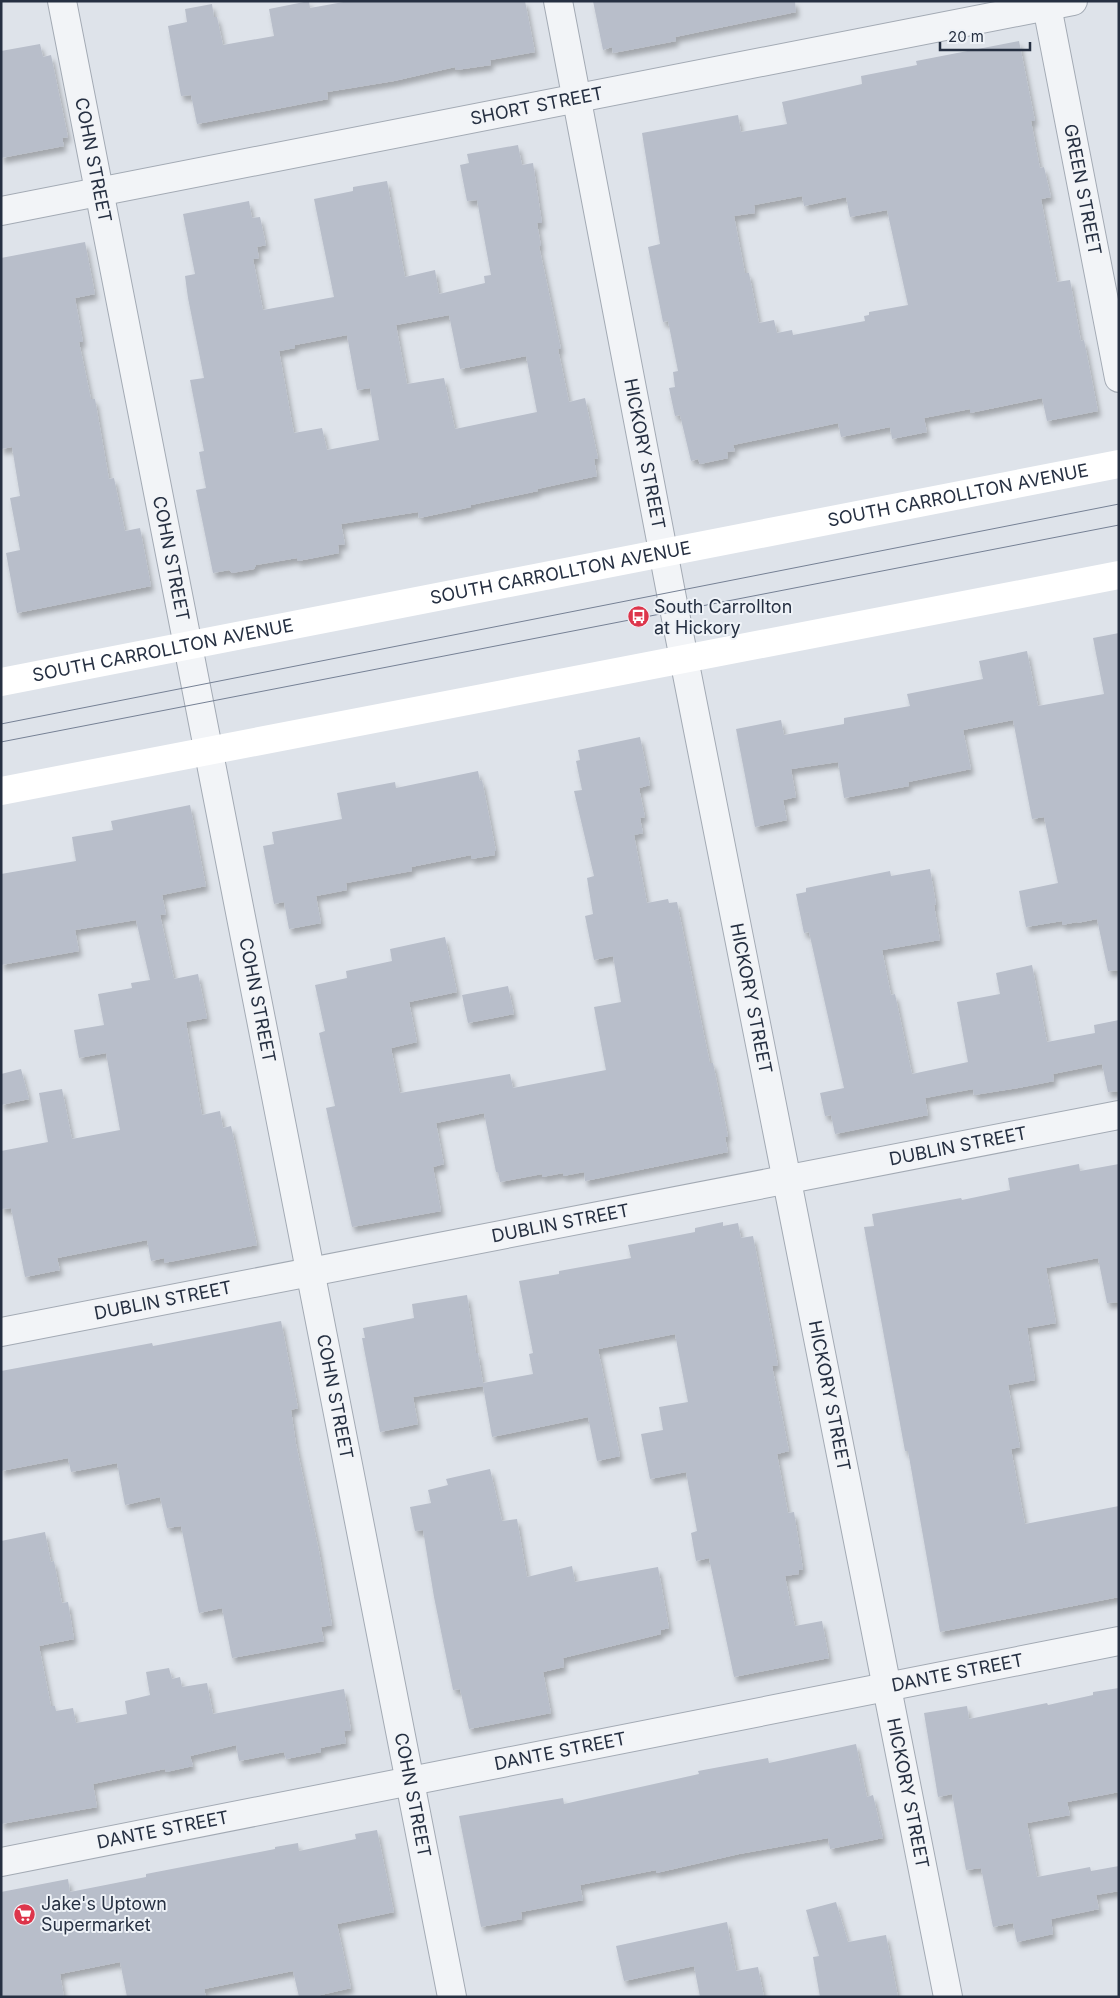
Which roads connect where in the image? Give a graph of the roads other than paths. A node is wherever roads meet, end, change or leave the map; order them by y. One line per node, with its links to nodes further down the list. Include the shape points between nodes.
1 (62, 1): 5 (street, COHN STREET)
2 (558, 1): 4 (street, HICKORY STREET)
3 (1056, 3): 4 (street, SHORT STREET); 7 (street, GREEN STREET)
4 (576, 98): 5 (street, SHORT STREET); 9 (street, HICKORY STREET)
5 (99, 192): 6 (street, SHORT STREET); 11 (street, COHN STREET)
6 (1, 211)
7 (1119, 378)
8 (1119, 464): 9 (main road, SOUTH CARROLLTON AVENUE)
9 (665, 553): 11 (main road, SOUTH CARROLLTON AVENUE); 12 (street, HICKORY STREET)
10 (1119, 575): 12 (main road)
11 (187, 646): 13 (main road, SOUTH CARROLLTON AVENUE); 14 (street, COHN STREET)
12 (684, 659): 14 (main road); 17 (street, HICKORY STREET)
13 (1, 682)
14 (208, 751): 15 (main road); 18 (street, COHN STREET)
15 (1, 791)
16 (1119, 1115): 17 (street, DUBLIN STREET)
17 (787, 1179): 18 (street, DUBLIN STREET); 21 (street, HICKORY STREET)
18 (310, 1272): 19 (street, DUBLIN STREET); 22 (street, COHN STREET)
19 (1, 1332)
20 (1119, 1640): 21 (street, DANTE STREET)
21 (887, 1686): 22 (street, DANTE STREET); 25 (street, HICKORY STREET)
22 (410, 1781): 23 (street, DANTE STREET); 24 (street, COHN STREET)
23 (1, 1862)
24 (452, 1997)
25 (948, 1997)

